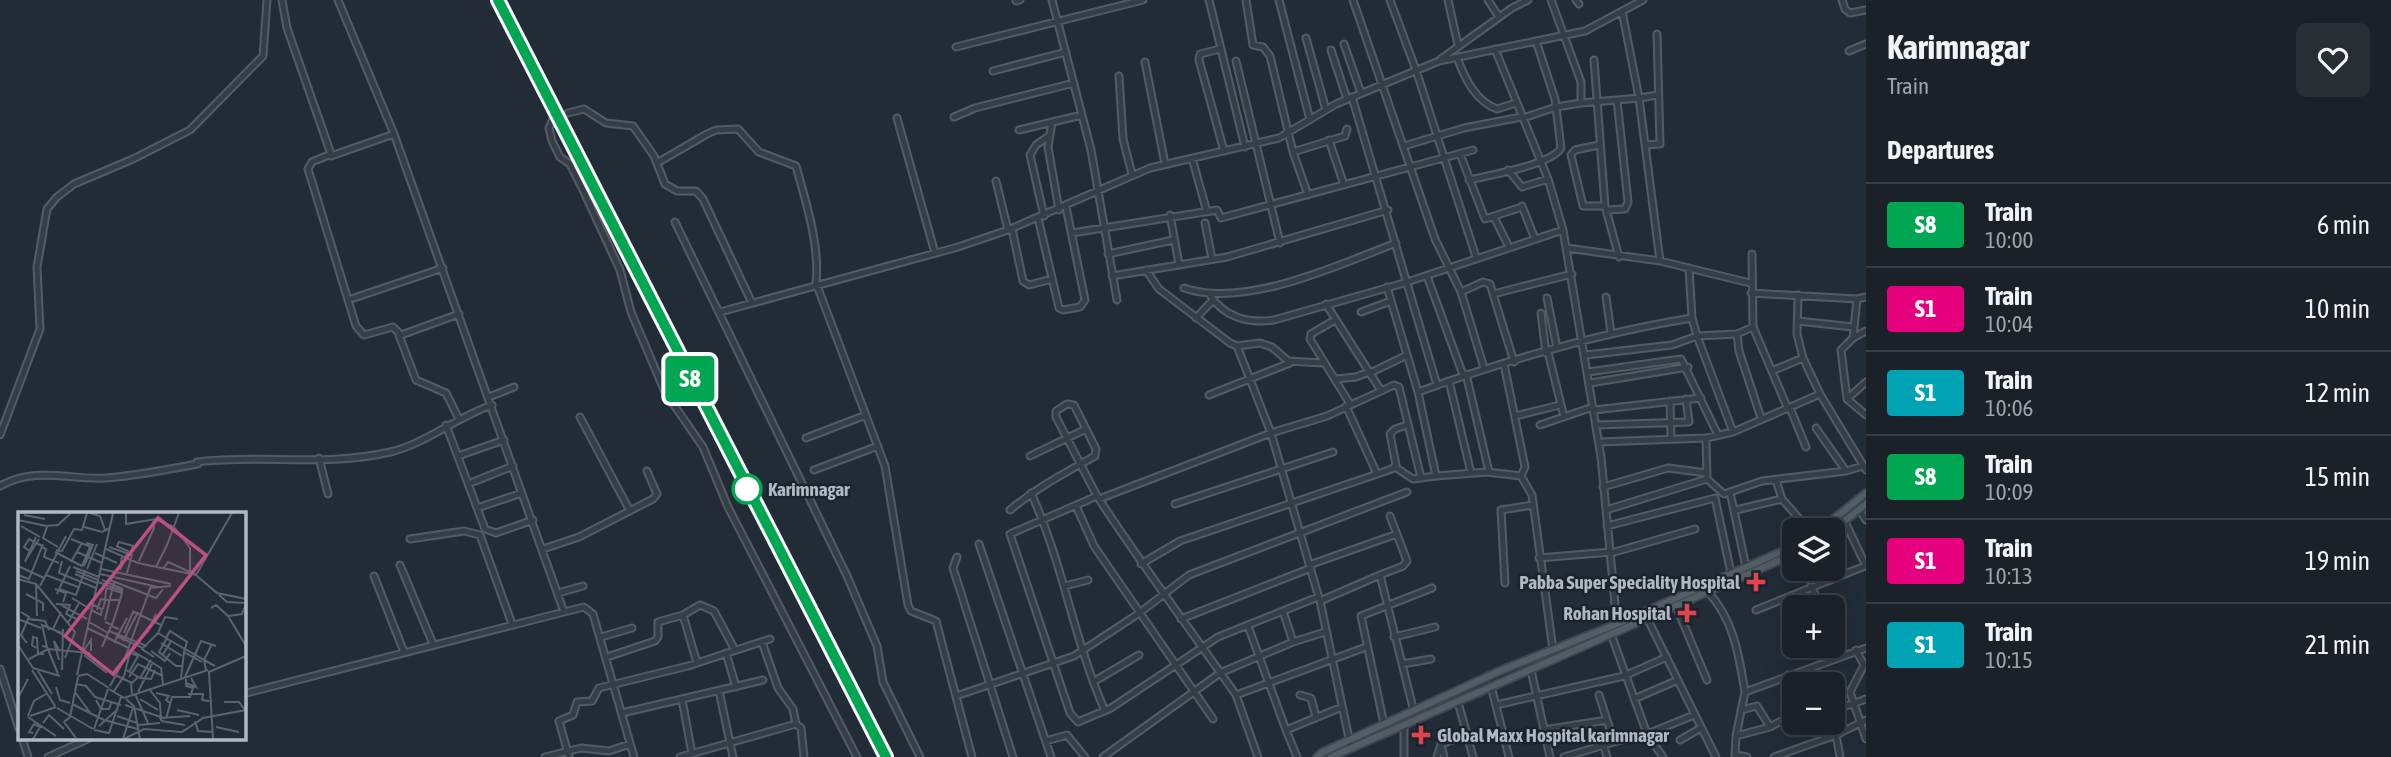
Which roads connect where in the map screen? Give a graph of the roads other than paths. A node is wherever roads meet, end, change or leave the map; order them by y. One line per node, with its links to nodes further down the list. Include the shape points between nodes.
1 (267, 0): 221 (street, via 263,56 190,130 74,184 47,209 37,267 40,329)
2 (282, 0): 80 (street, via 286,29)
3 (338, 0): 67 (street)
4 (1052, 0): 22 (street)
5 (1102, 0): 18 (street)
6 (1143, 0): 18 (street)
7 (1209, 0): 31 (street)
8 (1246, 0): 66 (street, via 1252,45 1263,47 1270,56)
9 (1279, 0): 61 (street)
10 (1353, 0): 45 (street)
11 (1390, 0): 41 (street)
12 (1448, 0): 29 (street)
13 (1488, 0): 21 (street)
14 (1528, 0): 21 (street)
15 (1551, 0): 24 (street)
16 (1643, 0): 20 (street)
17 (1842, 0): 19 (street, via 1850,13)
18 (1104, 9): 22 (street)
19 (1866, 10)
20 (1622, 11): 24 (street, via 1585,31); 49 (street)
21 (1499, 16): 29 (street)
22 (1059, 20): 30 (street); 34 (street)
23 (1657, 34): 47 (street)
24 (1563, 35): 26 (street); 52 (street, via 1581,82)
25 (1306, 38): 55 (street)
26 (1536, 41): 32 (street); 54 (street)
27 (1345, 44): 46 (street)
28 (1866, 44): 35 (street)
29 (1458, 45): 39 (street)
30 (956, 47)
31 (1220, 48): 75 (street); 77 (street, via 1199,57)
32 (1495, 49): 36 (street); 51 (street)
33 (1331, 50): 48 (street)
34 (1066, 51): 42 (street); 44 (street)
35 (1849, 51)
36 (1457, 57): 39 (street); 51 (street, via 1468,84 1488,104 1497,109)
37 (1594, 60): 53 (street)
38 (1236, 61): 71 (street)
39 (1439, 61): 41 (street)
40 (1145, 62): 85 (street)
41 (1416, 69): 45 (street); 68 (street)
42 (993, 71)
43 (1119, 76): 88 (street)
44 (1073, 83): 57 (street); 58 (street)
45 (1383, 83): 46 (street); 74 (street)
46 (1361, 93): 48 (street)
47 (1658, 96): 49 (street); 73 (street, via 1660,144)
48 (1350, 98): 55 (street); 89 (street)
49 (1639, 98): 50 (street); 73 (street)
50 (1617, 100): 53 (street); 98 (street, via 1628,202 1625,209)
51 (1516, 103): 60 (street)
52 (1581, 103): 53 (street); 54 (street)
53 (1597, 103): 72 (street)
54 (1556, 107): 60 (street); 83 (street, via 1561,148)
55 (1326, 110): 61 (street)
56 (568, 113): 84 (street, via 584,109 606,123 634,126)
57 (1083, 115): 63 (street); 94 (street)
58 (954, 117)
59 (897, 118): 116 (street)
60 (1522, 118): 68 (street); 83 (street)
61 (1310, 120): 66 (street)
62 (552, 121): 436 (street, via 549,132 556,151 570,164 592,209 661,383 703,447 728,507)
63 (1052, 122): 65 (street); 69 (street)
64 (1347, 129): 70 (street, via 1346,135)
65 (1019, 130)
66 (1290, 131): 71 (street); 78 (street)
67 (394, 134): 80 (street); 125 (street)
68 (1437, 135): 74 (street); 81 (street)
69 (1049, 136): 97 (street); 102 (street, via 1030,155)
70 (1329, 141): 78 (street); 93 (street)
71 (1257, 143): 75 (street); 96 (street)
72 (1599, 145): 98 (street); 98 (street, via 1571,155 1583,206)
73 (1645, 145): 122 (street)
74 (1404, 146): 86 (street)
75 (1245, 147): 77 (street)
76 (1473, 150): 79 (street)
77 (1224, 151): 82 (street)
78 (1293, 152): 95 (street)
79 (1460, 153): 81 (street); 91 (street)
80 (331, 156): 146 (street, via 312,162 307,169)
81 (1443, 156): 86 (street); 119 (street)
82 (1192, 158): 85 (street); 100 (street)
83 (1540, 161): 87 (street); 90 (street)
84 (657, 163): 132 (street, via 716,130 738,129 759,152 796,166 807,204); 148 (street, via 671,189 700,194)
85 (1164, 164): 88 (street)
86 (1410, 166): 89 (street); 124 (street, via 1435,239)
87 (1508, 170): 90 (street, via 1522,187); 91 (street)
88 (1132, 174): 94 (street)
89 (1377, 175): 93 (street); 99 (street)
90 (1548, 179): 108 (street)
91 (1469, 180): 103 (street, via 1482,216)
92 (996, 181): 107 (street)
93 (1344, 185): 95 (street)
94 (1097, 191): 97 (street); 106 (street)
95 (1308, 195): 96 (street)
96 (1270, 205): 100 (street, via 1221,218 1217,210); 112 (street)
97 (1063, 208): 102 (street); 109 (street)
98 (1605, 208): 120 (street)
99 (1388, 210): 112 (street); 113 (street)
100 (1207, 212): 101 (street)
101 (1170, 215): 106 (street); 111 (street)
102 (1041, 217): 107 (street); 131 (street)
103 (1494, 217): 110 (street, via 1523,206); 114 (street)
104 (675, 222): 151 (street)
105 (1205, 223): 121 (street)
106 (1102, 227): 109 (street); 117 (street)
107 (1010, 230): 116 (street); 131 (street, via 1023,281 1030,285)
108 (1563, 230): 110 (street); 115 (street)
109 (1072, 233): 131 (street, via 1084,304 1061,310)
110 (1535, 239): 114 (street)
111 (1173, 240): 117 (street); 123 (street)
112 (1280, 243): 121 (street)
113 (1396, 243): 133 (street); 141 (street, via 1291,283)
114 (1509, 247): 119 (street)
115 (1567, 248): 120 (street); 128 (street)
116 (935, 253): 132 (street)
117 (1108, 254): 129 (street)
118 (1752, 254): 134 (street)
119 (1476, 257): 124 (street)
120 (1619, 257): 122 (street)
121 (1212, 260): 123 (street)
122 (1660, 261): 126 (street)
123 (1179, 264): 127 (street)
124 (1450, 266): 130 (street); 137 (street)
125 (443, 268): 146 (street); 154 (street)
126 (1689, 268): 134 (street); 156 (street)
127 (1146, 270): 129 (street); 155 (street, via 1155,286)
128 (1572, 274): 139 (street); 167 (street)
129 (1112, 276): 147 (street)
130 (1427, 276): 133 (street); 183 (street)
131 (1052, 279)
132 (816, 283): 148 (street); 205 (street)
133 (1404, 283): 135 (street); 189 (street)
134 (1750, 283): 138 (street)
135 (1387, 287): 149 (street); 150 (street)
136 (1184, 288): 141 (street)
137 (1461, 292): 139 (street, via 1487,282); 179 (street)
138 (1751, 293): 140 (street); 159 (street)
139 (1493, 294): 175 (street)
140 (1798, 295): 145 (street); 158 (street)
141 (1211, 297): 150 (street, via 1231,315 1262,322); 155 (street)
142 (1606, 297): 162 (street)
143 (1866, 297): 145 (street)
144 (1547, 298): 169 (street)
145 (1857, 299): 160 (street)
146 (348, 300): 164 (street, via 361,333 391,326)
147 (1117, 300)
148 (751, 301): 151 (street)
149 (1391, 301): 152 (street); 171 (street)
150 (1326, 304): 157 (street)
151 (720, 312): 437 (street, via 847,576 877,646 883,682)
152 (1361, 312)
153 (1541, 313): 170 (street)
154 (459, 314): 164 (street); 195 (street)
155 (1196, 318): 168 (street)
156 (1692, 318): 162 (street); 165 (street)
157 (1335, 320): 176 (street, via 1310,335); 180 (street)
158 (1798, 321): 160 (street); 173 (street)
159 (1753, 327): 163 (street); 182 (street)
160 (1853, 327): 166 (street)
161 (1866, 331): 166 (street)
162 (1611, 333): 167 (street)
163 (1737, 334): 165 (street); 210 (street)
164 (399, 335): 211 (street, via 416,380 446,393)
165 (1697, 336): 172 (street, via 1672,345); 219 (street)
166 (1853, 338): 197 (street, via 1841,350)
167 (1584, 340): 169 (street); 172 (street)
168 (1237, 346): 174 (street, via 1260,343); 184 (street)
169 (1557, 348): 170 (street)
170 (1547, 352): 175 (street); 202 (street)
171 (1407, 355): 180 (street); 192 (street)
172 (1586, 355): 181 (street)
173 (1803, 358): 182 (street); 193 (street)
174 (1293, 362): 176 (street); 184 (street)
175 (1514, 362): 177 (street)
176 (1323, 363): 185 (street)
177 (1504, 364): 179 (street); 207 (street)
178 (1688, 367): 181 (street, via 1678,358); 187 (street); 196 (street)
179 (1484, 368): 183 (street)
180 (1369, 372): 185 (street); 191 (street)
181 (1588, 372): 187 (street)
182 (1772, 372): 204 (street)
183 (1465, 375): 186 (street); 243 (street)
184 (1252, 379): 194 (street); 220 (street)
185 (1336, 379): 201 (street)
186 (1450, 381): 189 (street); 245 (street)
187 (1590, 383): 203 (street)
188 (1866, 383): 197 (street)
189 (1437, 385): 192 (street)
190 (514, 387): 195 (street)
191 (1380, 389): 201 (street); 214 (street, via 1399,387)
192 (1419, 392): 246 (street)
193 (1821, 394): 204 (street); 238 (street)
194 (1209, 395)
195 (489, 397): 200 (street)
196 (1701, 398): 198 (street); 222 (street)
197 (1847, 398): 206 (street)
198 (1686, 400): 199 (street); 212 (street, via 1690,421)
199 (1670, 401): 203 (street); 212 (street)
200 (492, 405): 211 (street); 227 (street)
201 (1348, 405): 220 (street); 244 (street)
202 (1560, 405): 207 (street); 209 (street)
203 (1594, 408): 209 (street); 216 (street)
204 (1789, 408): 210 (street); 230 (street)
205 (866, 415): 223 (street); 229 (street)
206 (1866, 415)
207 (1515, 416): 247 (street, via 1525,467)
208 (580, 417): 273 (street)
209 (1564, 417): 215 (street)
210 (1760, 418): 219 (street)
211 (459, 419): 213 (street)
212 (1671, 423): 216 (street); 226 (street)
213 (446, 425): 232 (street); 234 (street, via 393,451)
214 (1407, 425): 237 (street, via 1390,435); 249 (street)
215 (1540, 425)
216 (1596, 425): 228 (street)
217 (1816, 428): 242 (street)
218 (1086, 429): 224 (street); 224 (street, via 1074,405 1067,404 1055,414); 235 (street, via 1097,453)
219 (1732, 432): 222 (street)
220 (1270, 433): 240 (street); 260 (street)
221 (0, 435)
222 (1718, 435): 225 (street)
223 (806, 438)
224 (1066, 438): 233 (street); 235 (street)
225 (1706, 438): 226 (street); 248 (street)
226 (1671, 439): 228 (street)
227 (504, 440): 232 (street); 236 (street)
228 (1599, 442): 253 (street)
229 (878, 446): 239 (street); 380 (street, via 895,511 908,606 936,621)
230 (1806, 447)
231 (1333, 452): 240 (street)
232 (458, 456): 251 (street)
233 (1030, 456)
234 (319, 458): 252 (street, via 237,458 106,478 31,475); 259 (street)
235 (1080, 465): 256 (street); 260 (street)
236 (513, 466): 251 (street); 255 (street)
237 (1395, 467): 244 (street); 249 (street, via 1410,478)
238 (1864, 468): 242 (street)
239 (814, 470)
240 (1282, 470): 263 (street); 264 (street)
241 (648, 471): 273 (street, via 657,495)
242 (1846, 471): 250 (street)
243 (1489, 472): 245 (street); 247 (street)
244 (1377, 474): 264 (street)
245 (1471, 474): 246 (street)
246 (1436, 476): 249 (street)
247 (1521, 476): 266 (street)
248 (1707, 476): 253 (street, via 1668,468); 257 (street); 271 (street)
249 (1421, 478)
250 (1776, 480): 257 (street); 262 (street)
251 (468, 484): 268 (street)
252 (0, 486)
253 (1603, 486): 271 (street)
254 (1406, 492): 283 (street)
255 (523, 493): 268 (street); 277 (street)
256 (1031, 493): 270 (street); 278 (street)
257 (1727, 493): 261 (street); 272 (street)
258 (1866, 493): 276 (main road)
259 (328, 494)
260 (1098, 497): 267 (street); 293 (street)
261 (1714, 498): 281 (street); 298 (street)
262 (1782, 499): 272 (street); 275 (street)
263 (1175, 504)
264 (1293, 504): 283 (street); 293 (street, via 1180,541)
265 (1866, 504): 269 (main road)
266 (1533, 505): 291 (street); 302 (street, via 1500,510)
267 (1076, 506): 278 (street); 317 (street, via 1094,546)
268 (477, 508): 277 (street, via 491,534)
269 (1859, 509): 279 (street); 280 (main road)
270 (1010, 510)
271 (1606, 510): 281 (street)
272 (1736, 510): 296 (street)
273 (630, 511): 287 (street)
274 (1390, 516): 284 (street)
275 (1799, 518)
276 (1835, 518)
277 (533, 520): 287 (street)
278 (1043, 520): 304 (street); 351 (street, via 1010,534)
279 (1866, 520)
280 (1845, 522): 297 (street)
281 (1607, 526): 289 (street)
282 (1695, 529): 289 (street)
283 (1301, 534): 295 (street); 310 (street, via 1189,575)
284 (1397, 534): 295 (street); 299 (street, via 1406,564)
285 (410, 539): 321 (street, via 464,531 480,535)
286 (979, 544): 360 (street)
287 (543, 549): 308 (street)
288 (1782, 551): 296 (main road)
289 (1611, 552): 291 (street); 325 (street)
290 (957, 557): 369 (street, via 953,568)
291 (1539, 558): 339 (street)
292 (1782, 559): 307 (main road)
293 (1141, 564): 310 (street)
294 (400, 565): 334 (street)
295 (1310, 566): 311 (street); 320 (street)
296 (1746, 567): 298 (main road)
297 (1866, 567): 305 (street)
298 (1731, 573): 325 (main road)
299 (1380, 575): 311 (street); 312 (street)
300 (374, 576): 341 (street)
301 (1088, 580): 304 (street)
302 (1505, 583)
303 (583, 586): 308 (street)
304 (1065, 586): 340 (street)
305 (1811, 586): 309 (street); 314 (street)
306 (1432, 588): 312 (street)
307 (1707, 591): 313 (main road); 373 (street, via 1736,640)
308 (558, 593): 316 (street)
309 (1815, 595)
310 (1163, 596): 317 (street); 320 (street)
311 (1319, 599): 315 (street); 326 (street)
312 (1387, 606): 329 (street); 336 (street, via 1361,616)
313 (1676, 606): 319 (main road); 365 (street)
314 (1756, 610)
315 (1283, 611): 322 (street); 332 (street)
316 (564, 612): 321 (street); 328 (street, via 588,608)
317 (1138, 614): 340 (street); 354 (street)
318 (683, 615): 338 (street, via 700,605 710,607); 345 (street, via 658,622 655,641); 350 (street)
319 (1647, 618): 325 (main road); 346 (street)
320 (1181, 619): 335 (street)
321 (512, 624): 334 (street)
322 (1248, 626): 335 (street); 343 (street)
323 (1434, 627): 329 (street)
324 (632, 628): 328 (street)
325 (1618, 628): 327 (main road); 339 (main road)
326 (1325, 632): 332 (street); 348 (street)
327 (1611, 634): 356 (main road); 361 (street)
328 (601, 637): 345 (street)
329 (1394, 637): 352 (street)
330 (770, 639): 331 (street)
331 (762, 642): 338 (street); 400 (street)
332 (1293, 642): 343 (street)
333 (1866, 643): 337 (street)
334 (433, 644): 341 (street)
335 (1202, 646): 354 (street); 358 (street)
336 (1366, 647): 348 (street); 401 (street)
337 (1860, 649): 353 (street)
338 (735, 650): 342 (street)
339 (1553, 650): 391 (main road)
340 (1083, 651): 351 (street); 366 (street)
341 (404, 652): 374 (street)
342 (726, 653): 350 (street); 370 (street)
343 (1260, 655): 358 (street); 367 (street)
344 (1139, 656): 366 (street)
345 (607, 657): 368 (street)
346 (1667, 657): 361 (street); 364 (street)
347 (1835, 658): 357 (street)
348 (1331, 659): 367 (street); 388 (street)
349 (1431, 659): 352 (street)
350 (697, 663): 368 (street)
351 (1054, 664): 360 (street); 399 (street, via 1070,713)
352 (1402, 664): 391 (street)
353 (1864, 665): 359 (street); 385 (street, via 1850,687)
354 (1174, 667): 376 (street); 390 (street)
355 (0, 669): 403 (street)
356 (1531, 670): 371 (main road); 375 (street)
357 (1796, 672)
358 (1220, 673): 376 (street); 377 (street)
359 (1866, 673)
360 (1023, 675): 369 (street); 419 (street)
361 (1624, 676): 375 (street); 382 (street)
362 (1782, 677): 373 (street)
363 (763, 680): 370 (street)
364 (1678, 680): 382 (street); 393 (street)
365 (1707, 680)
366 (1094, 682): 390 (street)
367 (1268, 682): 377 (street); 406 (street)
368 (615, 683): 392 (street); 426 (street, via 599,688 592,701 577,702 573,715 559,721)
369 (989, 686): 380 (street); 439 (street)
370 (736, 687): 372 (street)
371 (1491, 687): 384 (main road); 386 (street)
372 (719, 691): 381 (street); 420 (street)
373 (1745, 692): 389 (street)
374 (245, 693)
375 (1538, 693): 386 (street); 407 (street)
376 (1193, 694): 395 (street); 442 (street)
377 (1236, 695): 443 (street)
378 (1300, 695): 394 (street, via 1311,698)
379 (1599, 695): 396 (street)
380 (956, 696): 438 (street)
381 (682, 699): 392 (street); 427 (street)
382 (1634, 699): 411 (street)
383 (1866, 699): 385 (street)
384 (1458, 702): 402 (main road); 410 (street)
385 (1853, 703): 387 (street); 398 (street)
386 (1496, 705): 451 (street)
387 (1845, 706)
388 (1342, 707): 394 (street); 423 (street)
389 (1741, 710): 404 (street, via 1757,706); 414 (street)
390 (1105, 711): 399 (street)
391 (1414, 712): 401 (main road)
392 (622, 713): 422 (street)
393 (1694, 715): 405 (street); 411 (street)
394 (1316, 717): 406 (street)
395 (1213, 719)
396 (1607, 720): 407 (street); 421 (street)
397 (1782, 720): 404 (street)
398 (1863, 721): 408 (street); 415 (street)
399 (1078, 722): 409 (street)
400 (796, 724): 420 (street); 435 (street)
401 (1384, 724): 423 (main road)
402 (1404, 725): 423 (main road); 447 (street)
403 (18, 726)
404 (1770, 727): 414 (street)
405 (1701, 728): 418 (street); 456 (street)
406 (1286, 730): 444 (street)
407 (1544, 730): 452 (street)
408 (1845, 730)
409 (1067, 735): 419 (street); 441 (street)
410 (1467, 735): 424 (street); 450 (street)
411 (1645, 735): 421 (street); 455 (street)
412 (1833, 735): 458 (street)
413 (1836, 735): 459 (street)
414 (1735, 736): 428 (street)
415 (1866, 739)
416 (23, 740): 429 (street)
417 (86, 740): 430 (street)
418 (1679, 740)
419 (1046, 741): 440 (street)
420 (729, 742): 427 (street); 434 (street)
421 (1614, 742): 425 (street)
422 (630, 744): 426 (street, via 602,752 581,748); 432 (street)
423 (1350, 744): 445 (main road); 446 (main road)
424 (1441, 744): 448 (street); 449 (street)
425 (1604, 746): 453 (street); 454 (street)
426 (568, 754): 431 (street)
427 (692, 755): 433 (street)
428 (1735, 756): 457 (street)
429 (28, 757)
430 (48, 757)
431 (545, 757)
432 (634, 757)
433 (680, 757)
434 (733, 757)
435 (804, 757)
436 (857, 757)
437 (920, 757)
438 (972, 757)
439 (1013, 757)
440 (1051, 757)
441 (1085, 757)
442 (1103, 757)
443 (1258, 757)
444 (1297, 757)
445 (1317, 757)
446 (1331, 757)
447 (1404, 757)
448 (1437, 757)
449 (1444, 757)
450 (1473, 757)
451 (1509, 757)
452 (1550, 757)
453 (1564, 757)
454 (1608, 757)
455 (1663, 757)
456 (1716, 757)
457 (1747, 757)
458 (1774, 757)
459 (1840, 757)

